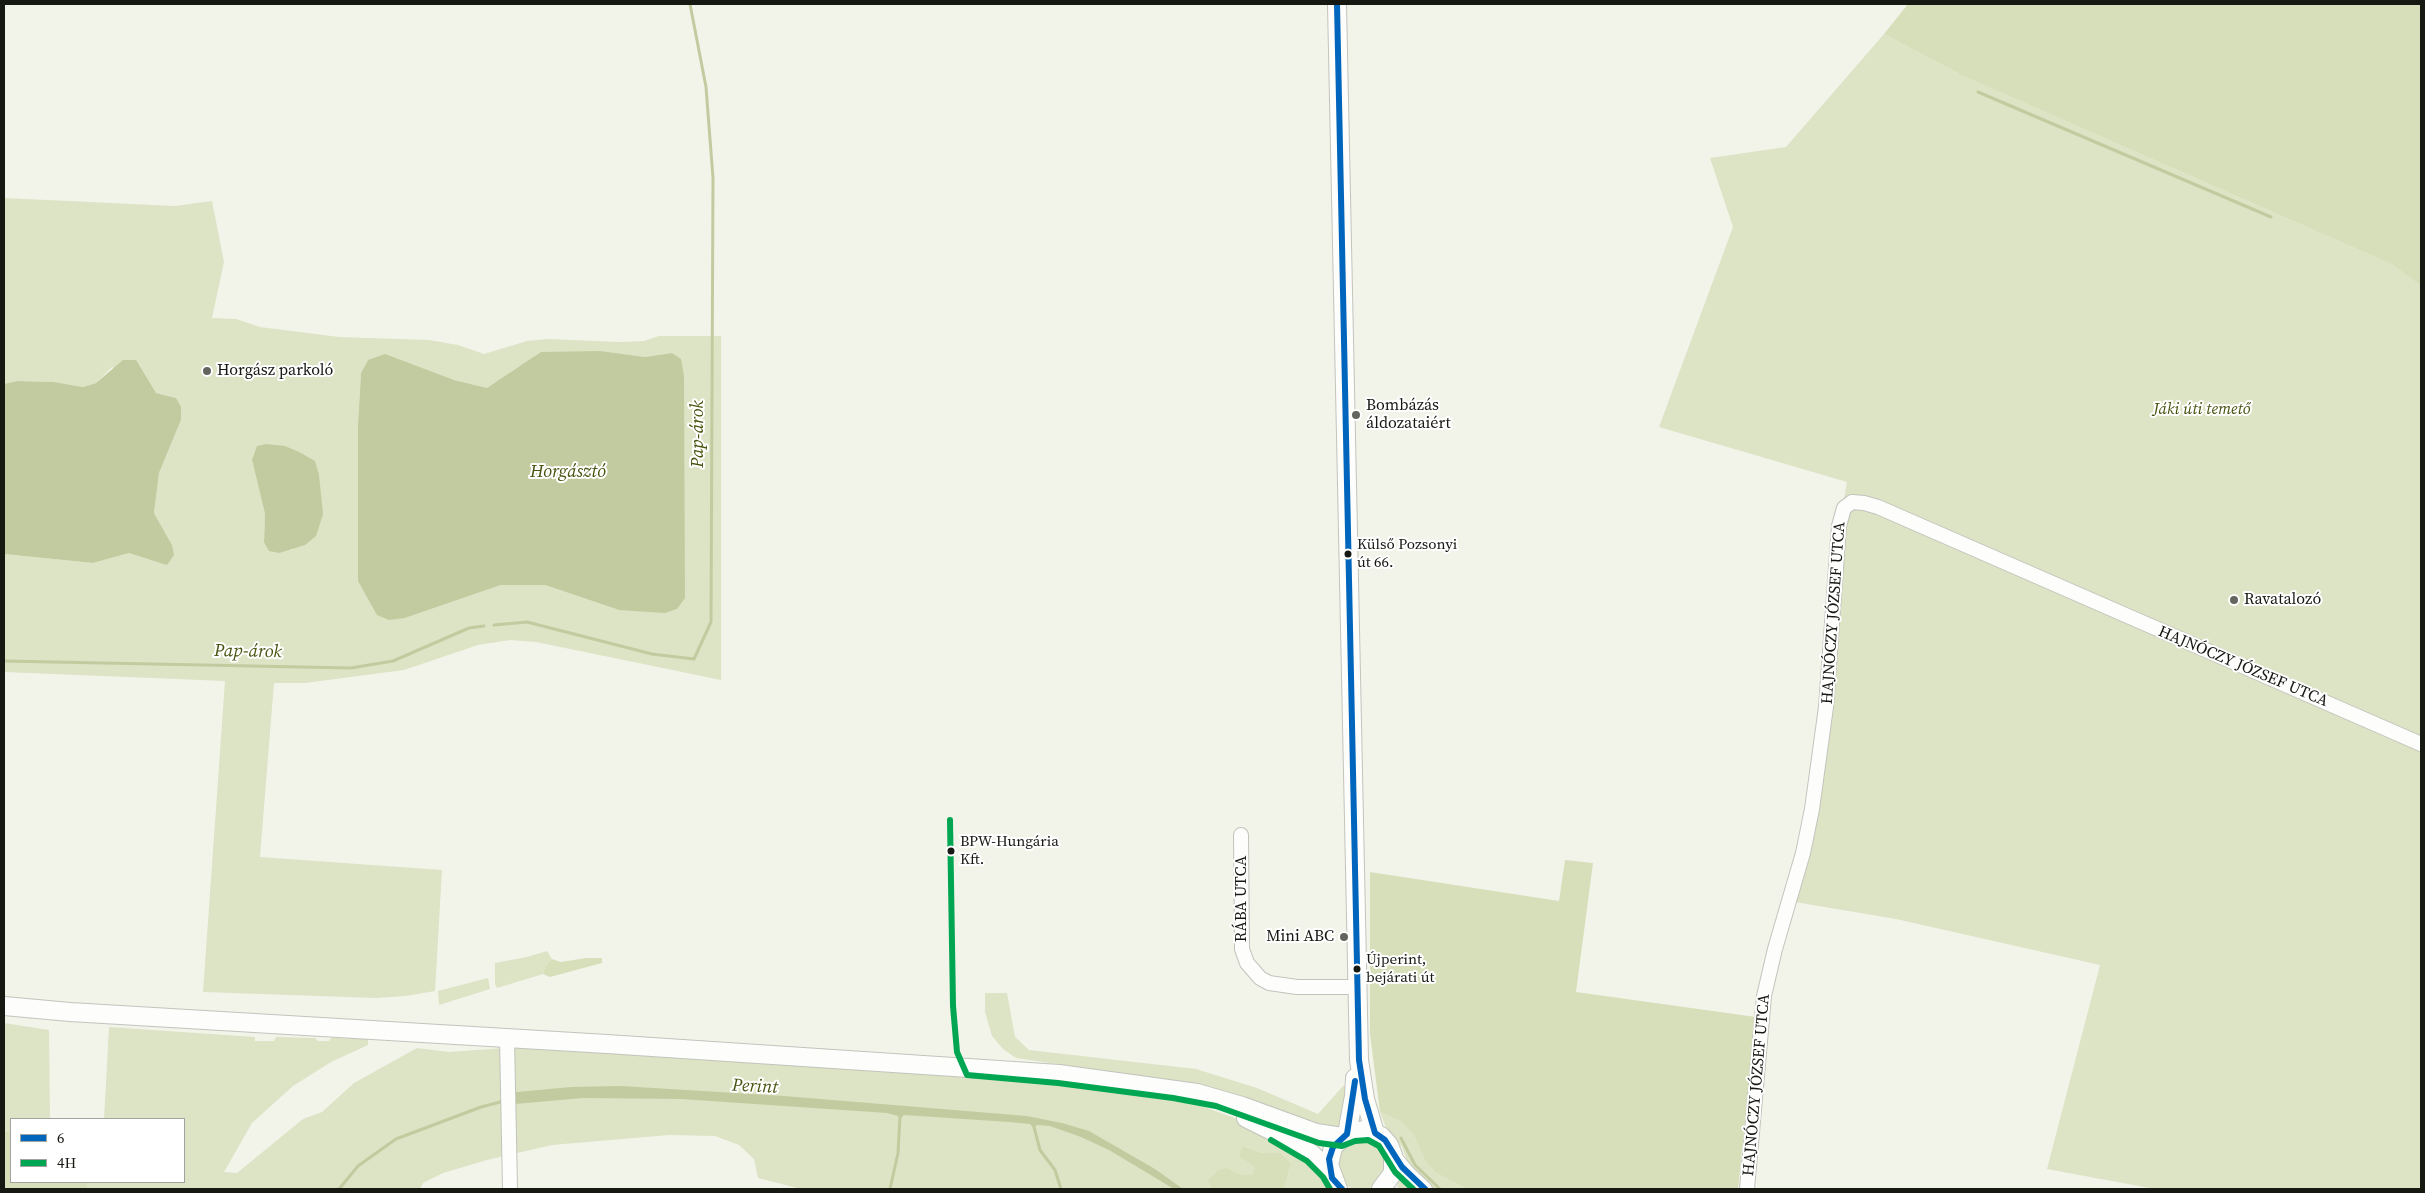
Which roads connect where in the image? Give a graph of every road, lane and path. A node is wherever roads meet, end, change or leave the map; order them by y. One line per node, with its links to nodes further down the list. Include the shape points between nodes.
1 (1337, 4): 4 (main road)
2 (2421, 744): 16 (street, HAJNÓCZY JÓZSEF UTCA, via 1878,507 1852,502 1840,515 1826,707 1813,800 1803,853 1764,996)
3 (1241, 835): 4 (street, RÁBA UTCA, via 1242,949 1247,963 1269,983 1297,987)
4 (1357, 987): 6 (main road)
5 (4, 1006): 7 (main road)
6 (1358, 1032): 9 (main road, via 1360,1073); 10 (main road, via 1354,1096)
7 (507, 1038): 8 (main road, via 1044,1073); 13 (street)
8 (1146, 1085): 10 (main road, via 1206,1095 1309,1131); 12 (main road, via 1214,1105 1254,1122 1303,1148)
9 (1375, 1133): 10 (main road, via 1364,1130); 11 (main road, via 1385,1140)
10 (1345, 1136): 12 (main road, via 1331,1153)
11 (1394, 1155): 14 (main road, via 1393,1173); 15 (street)
12 (1337, 1183)
13 (510, 1189)
14 (1381, 1189)
15 (1425, 1189)
16 (1747, 1189)

